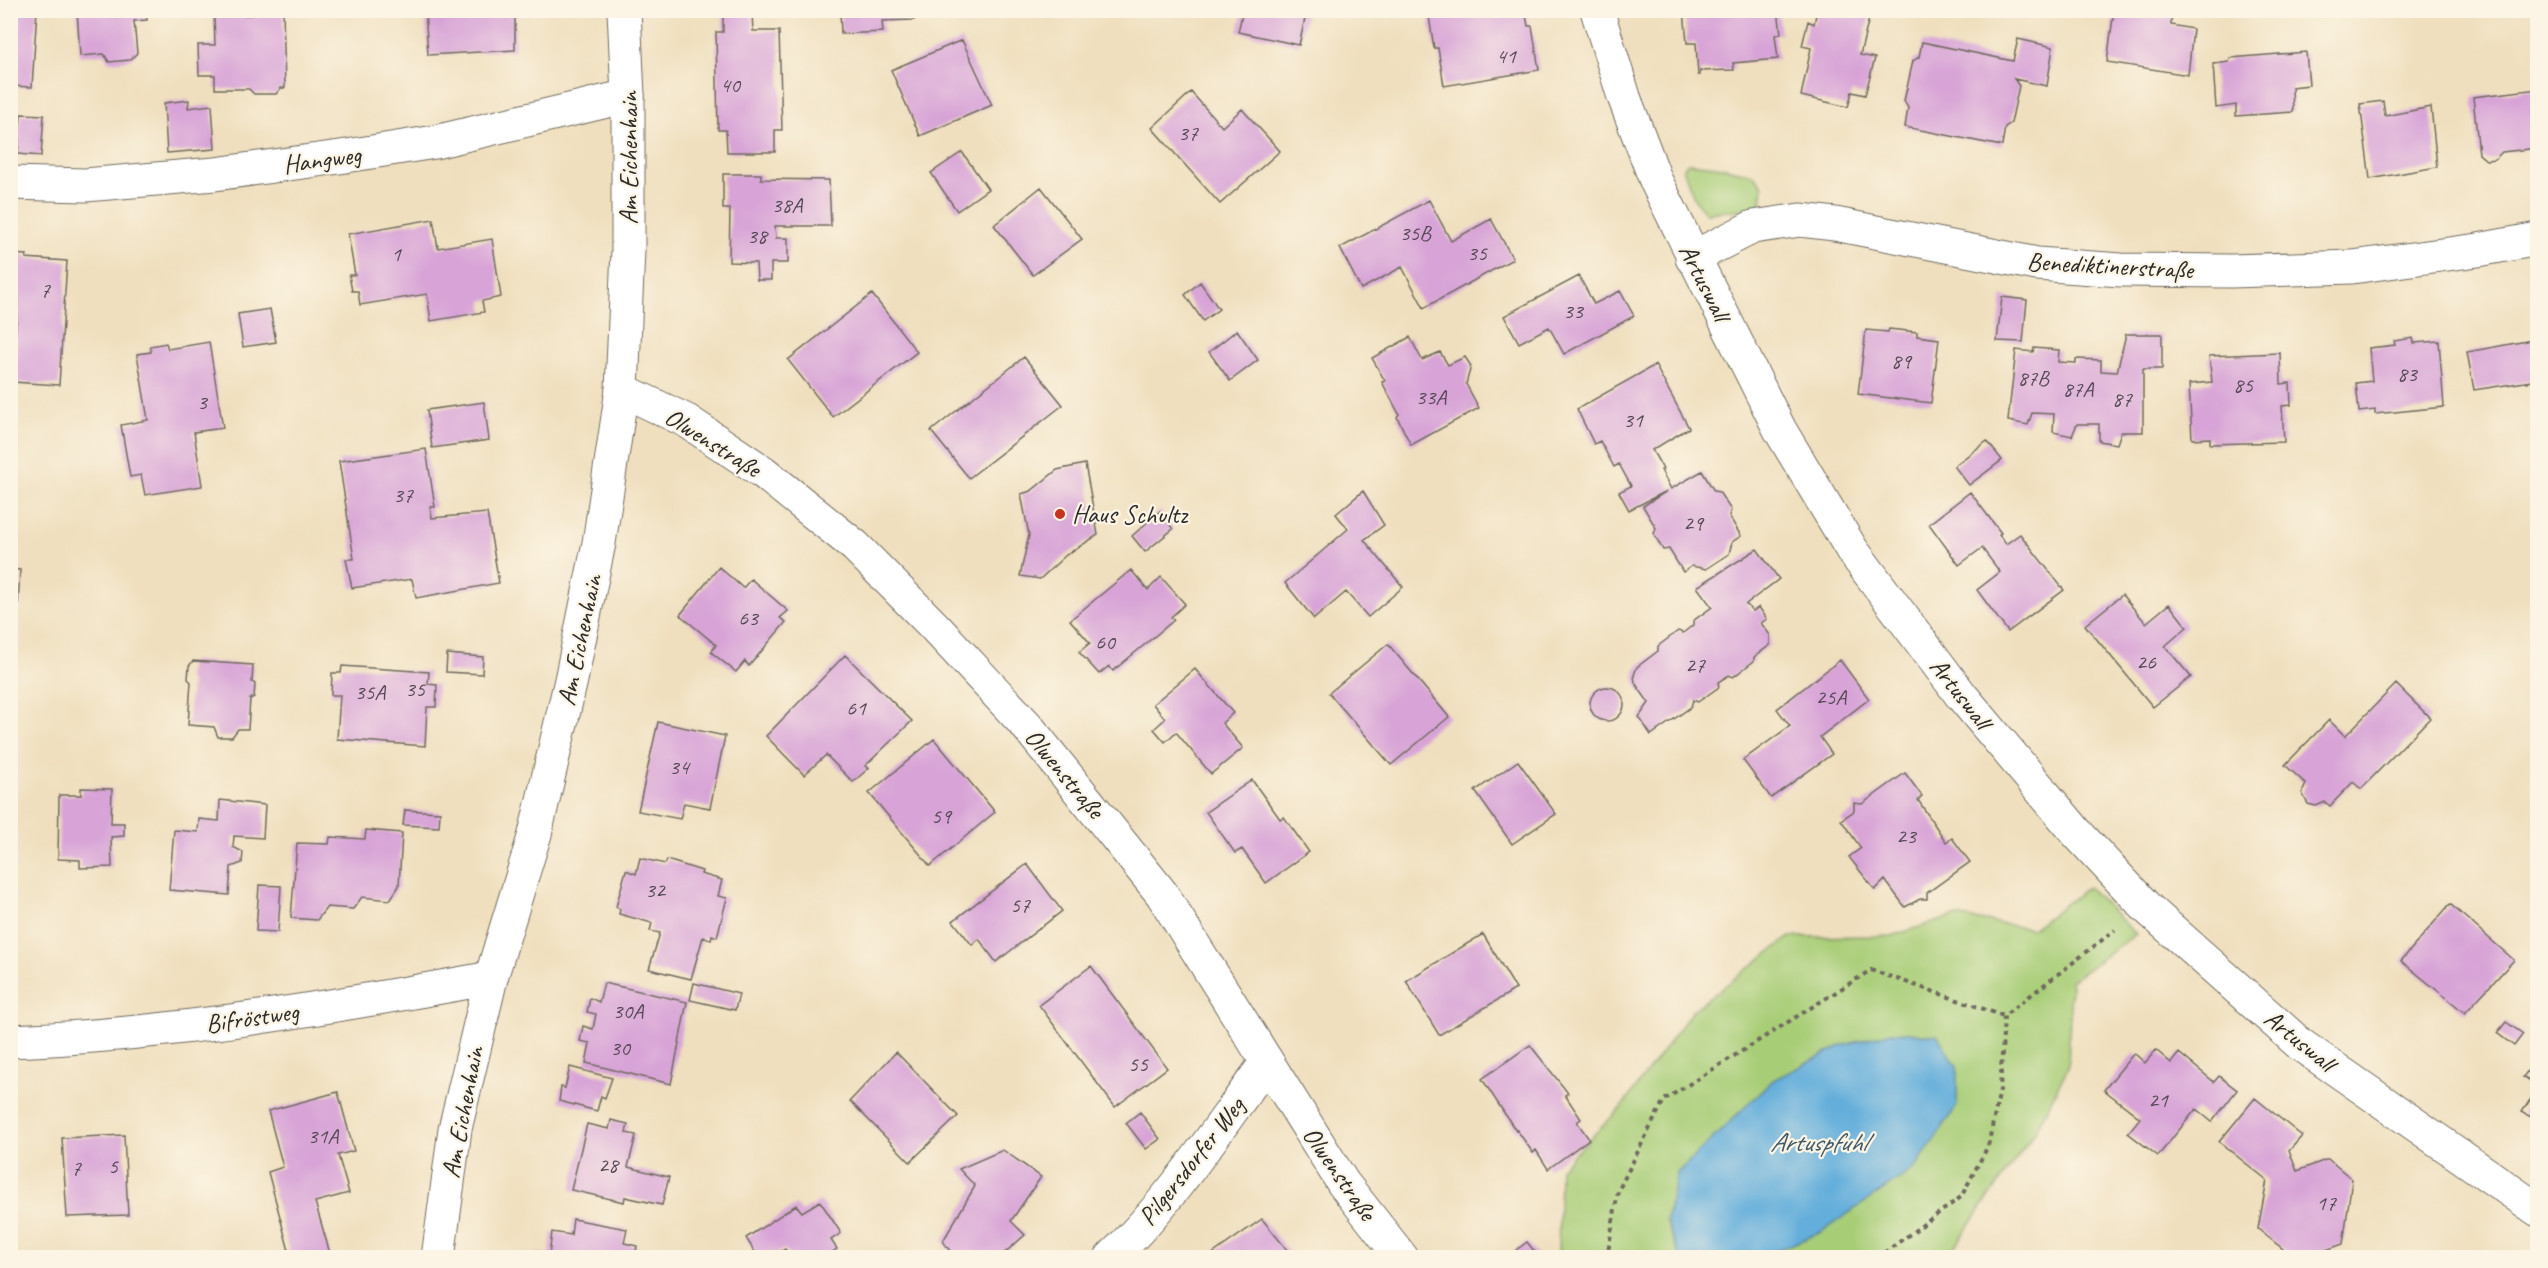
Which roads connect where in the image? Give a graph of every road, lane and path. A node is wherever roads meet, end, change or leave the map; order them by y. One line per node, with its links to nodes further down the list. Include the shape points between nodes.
1 (624, 10): 3 (street, Am Eichenhain)
2 (1597, 10): 6 (street, Artuswall, via 1656,181)
3 (628, 96): 4 (street, Hangweg, via 435,142 340,158 97,184); 7 (street, Am Eichenhain, via 628,250)
4 (10, 183)
5 (2538, 239): 6 (street, Benediktinerstraße, via 2352,267 2121,270 2037,264 1800,220 1753,227)
6 (1692, 258): 13 (street, Artuswall, via 1780,430 1852,550 1961,695 2077,833 2146,907 2301,1045)
7 (622, 390): 9 (street, Am Eichenhain, via 599,543 572,680 535,834); 12 (street, Olwenstraße, via 687,421 763,472 855,546 934,627 1027,726 1162,894)
8 (2121, 926): 10 (path)
9 (491, 978): 11 (street, Bifröstweg, via 145,1032); 14 (street, Am Eichenhain, via 455,1129)
10 (2004, 1016): 17 (path, via 1871,970 1664,1100 1618,1191); 18 (path, via 2000,1090 1988,1146 1961,1197)
11 (10, 1041)
12 (1267, 1062): 15 (street, Pilgersdorfer Weg, via 1198,1156); 16 (street, Olwenstraße, via 1343,1183)
13 (2538, 1210)
14 (438, 1257)
15 (1112, 1257)
16 (1402, 1257)
17 (1607, 1257)
18 (1877, 1257)

